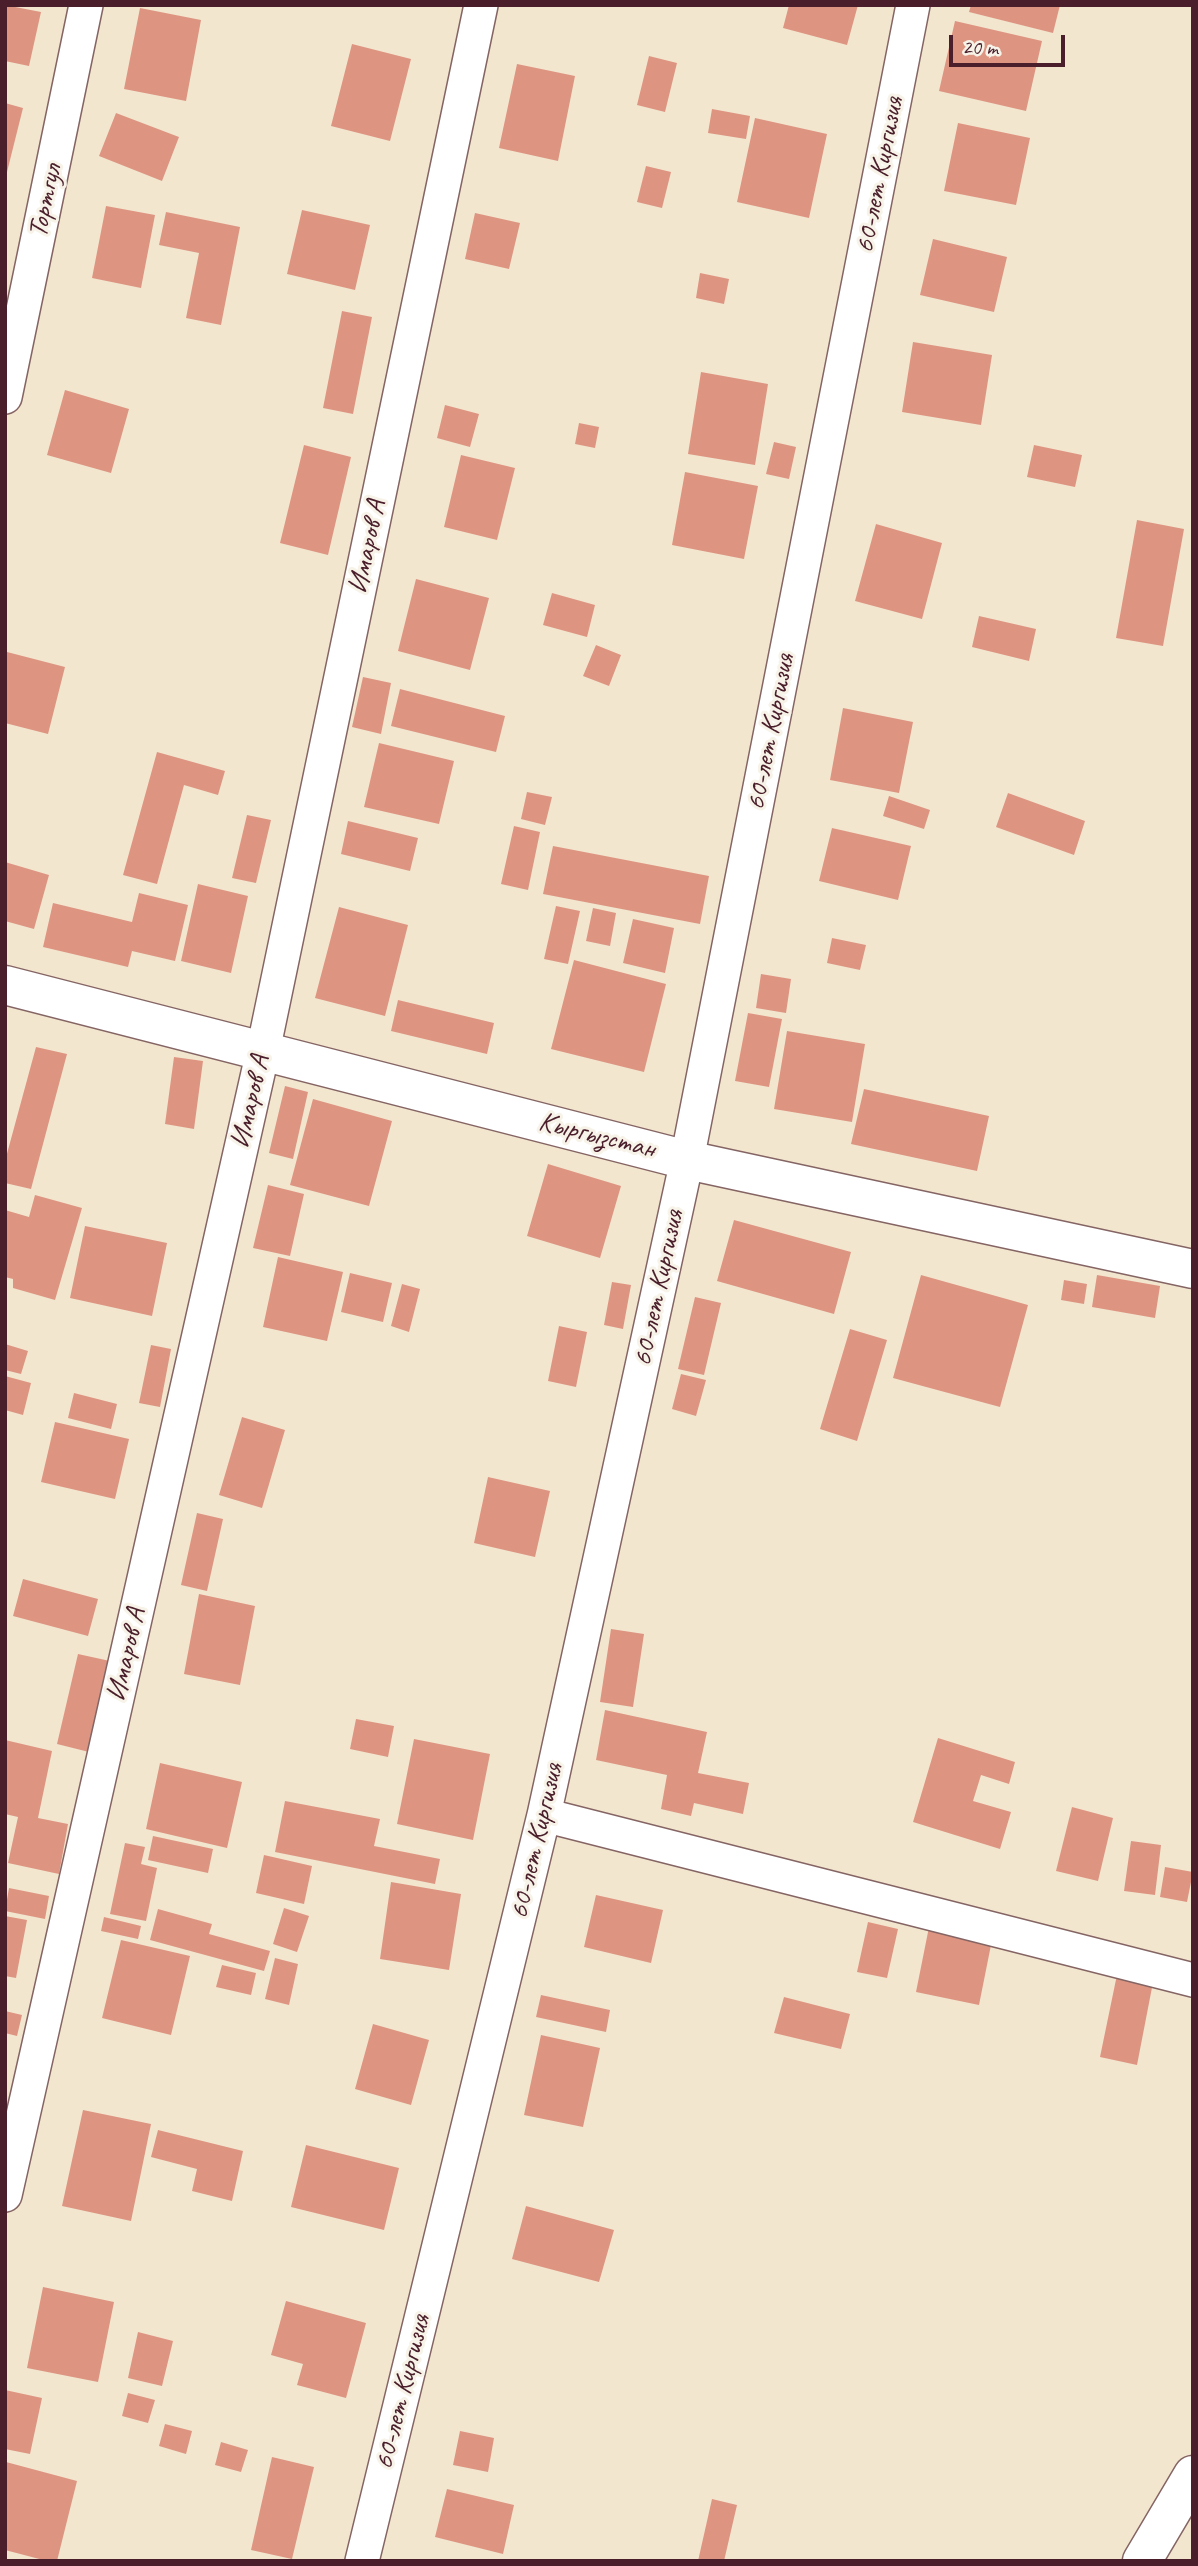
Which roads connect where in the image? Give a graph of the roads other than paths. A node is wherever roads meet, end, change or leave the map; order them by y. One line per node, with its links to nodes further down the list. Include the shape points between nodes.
1 (86, 5): 4 (street, Тортгул)
2 (481, 5): 6 (street, Имаров А)
3 (913, 5): 7 (street, 60-лет Киргизия)
4 (5, 397)
5 (5, 985): 6 (street, Кыргызстан)
6 (263, 1051): 7 (street, Кыргызстан); 11 (street, Имаров А)
7 (687, 1160): 8 (street, Кыргызстан); 9 (street, 60-лет Киргизия)
8 (1193, 1269)
9 (544, 1815): 10 (street); 13 (street, 60-лет Киргизия)
10 (1193, 1980)
11 (5, 2195)
12 (1193, 2475): 14 (street)
13 (362, 2561)
14 (1142, 2561)

